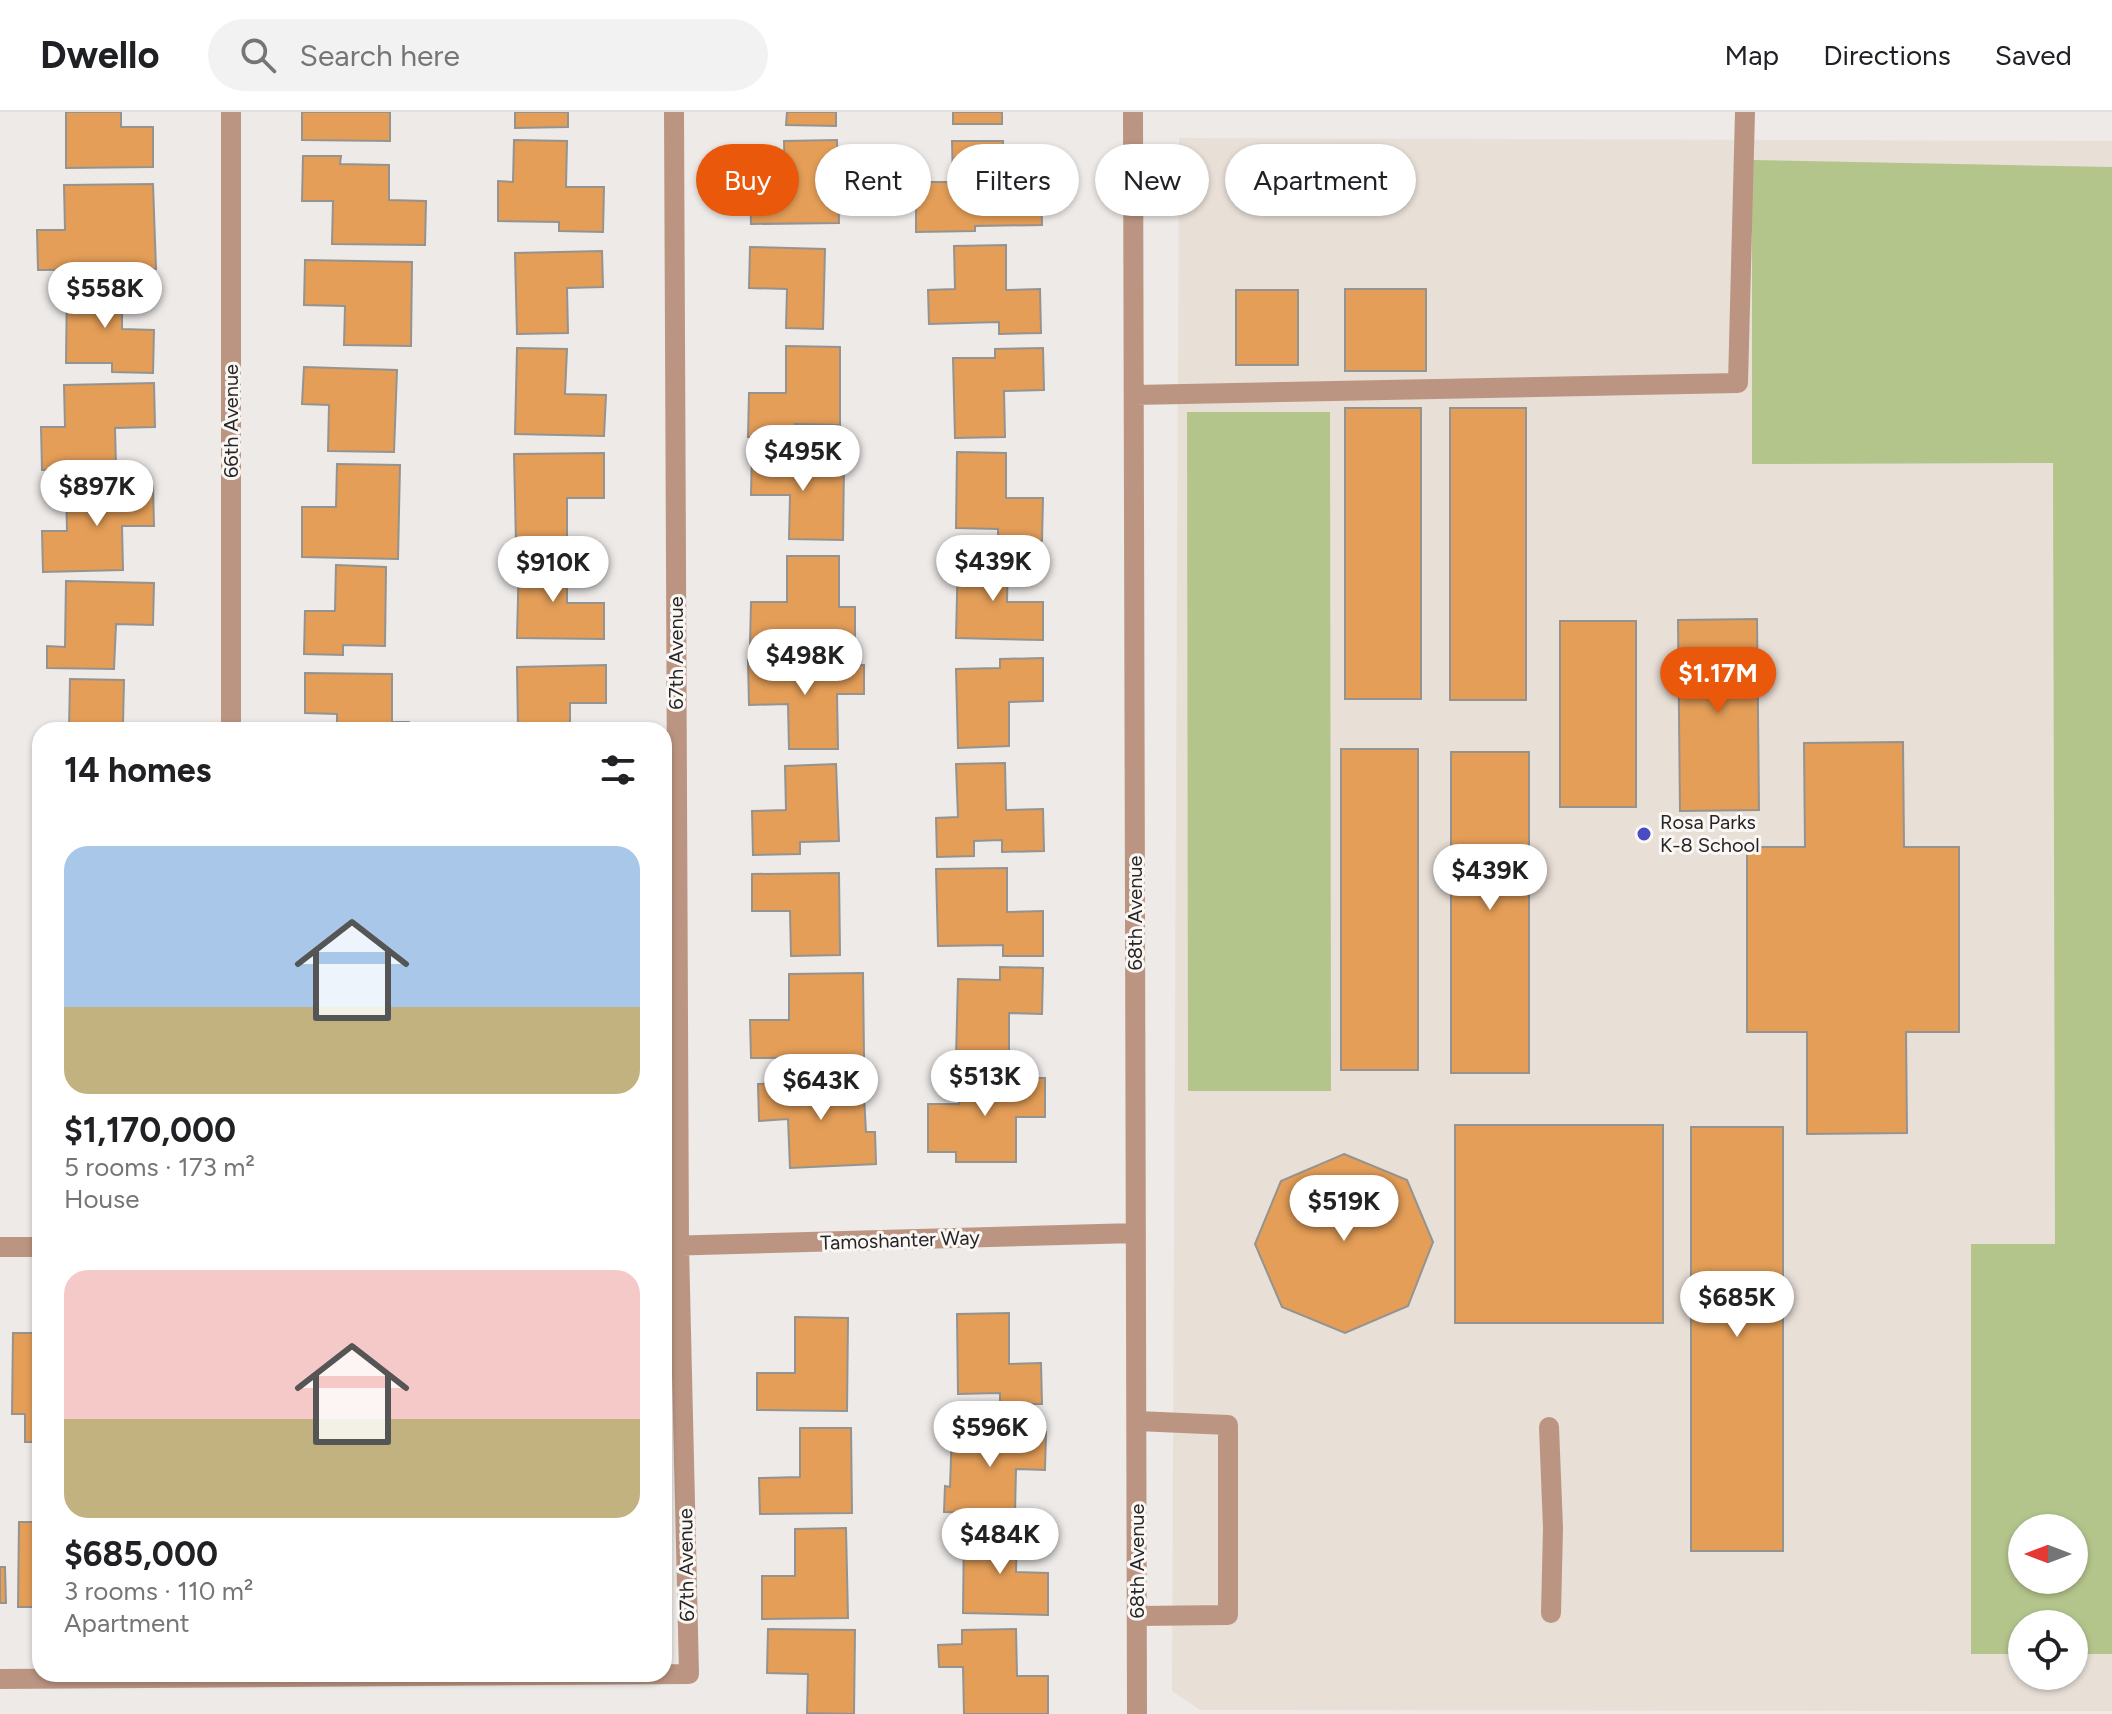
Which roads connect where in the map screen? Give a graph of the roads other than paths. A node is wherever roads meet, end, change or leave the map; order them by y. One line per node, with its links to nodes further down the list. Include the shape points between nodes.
1 (231, 112): 6 (street, 66th Avenue)
2 (674, 112): 8 (street, 67th Avenue)
3 (1133, 112): 5 (street, 68th Avenue)
4 (1745, 112): 5 (street, via 1738,383)
5 (1134, 395): 7 (street, 68th Avenue)
6 (231, 722)
7 (1136, 1233): 8 (street, Tamoshanter Way); 11 (street, 68th Avenue)
8 (672, 1246): 15 (street, 67th Avenue, via 689,1674)
9 (0, 1247): 10 (street)
10 (32, 1247)
11 (1137, 1421): 14 (street, 68th Avenue); 14 (street, via 1228,1425 1228,1615)
12 (1549, 1427): 13 (street)
13 (1551, 1613)
14 (1137, 1616): 18 (street, 68th Avenue)
15 (672, 1674)
16 (0, 1679): 17 (street, 67th Avenue)
17 (32, 1679)
18 (1137, 1714)

